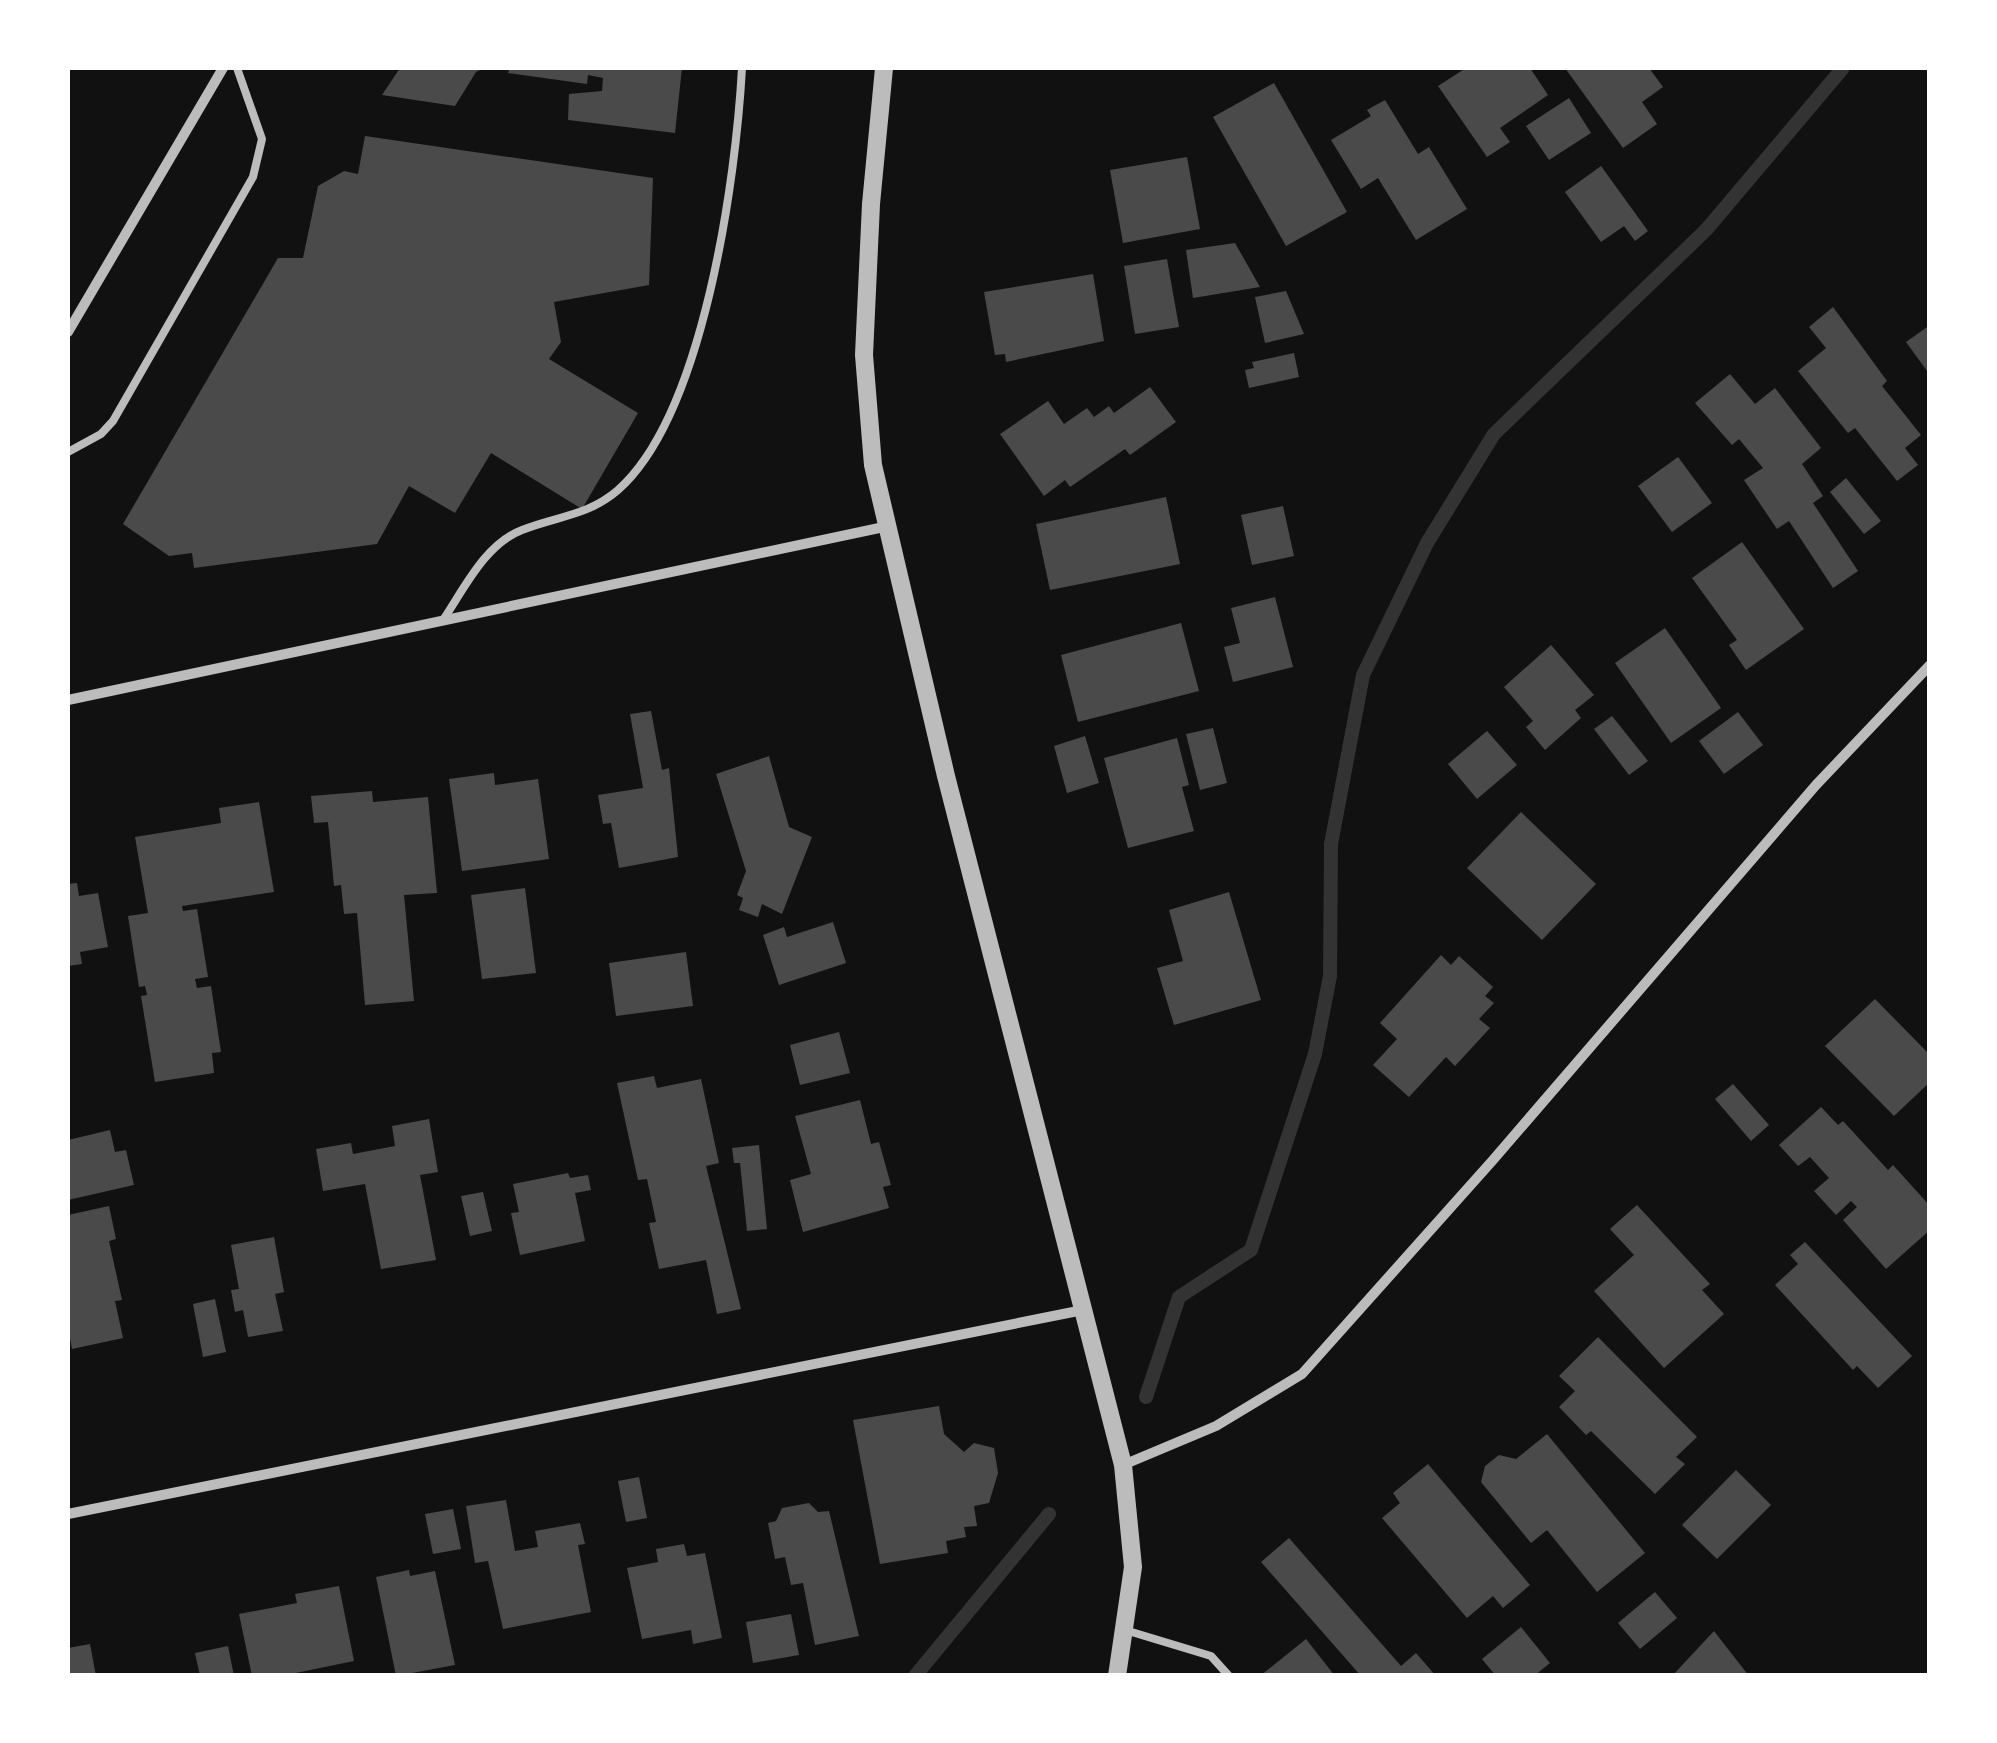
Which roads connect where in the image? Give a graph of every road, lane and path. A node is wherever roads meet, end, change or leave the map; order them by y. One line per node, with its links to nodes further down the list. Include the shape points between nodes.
1 (223, 68): 5 (street)
2 (237, 68): 6 (lane, via 262,139 253,177 113,421)
3 (742, 68): 8 (lane, via 734,164 701,324 674,406 621,488 572,518 505,539)
4 (884, 68): 7 (street, via 864,355)
5 (68, 332)
6 (68, 452)
7 (884, 526): 8 (street); 11 (street)
8 (440, 624): 10 (street)
9 (1930, 665): 12 (street, via 1816,785 1302,1374 1216,1426)
10 (68, 700)
11 (1083, 1310): 12 (street); 13 (street)
12 (1124, 1465): 14 (street, via 1133,1567)
13 (68, 1514)
14 (1125, 1630): 15 (street); 16 (lane, via 1211,1656)
15 (1117, 1676)
16 (1229, 1676)

